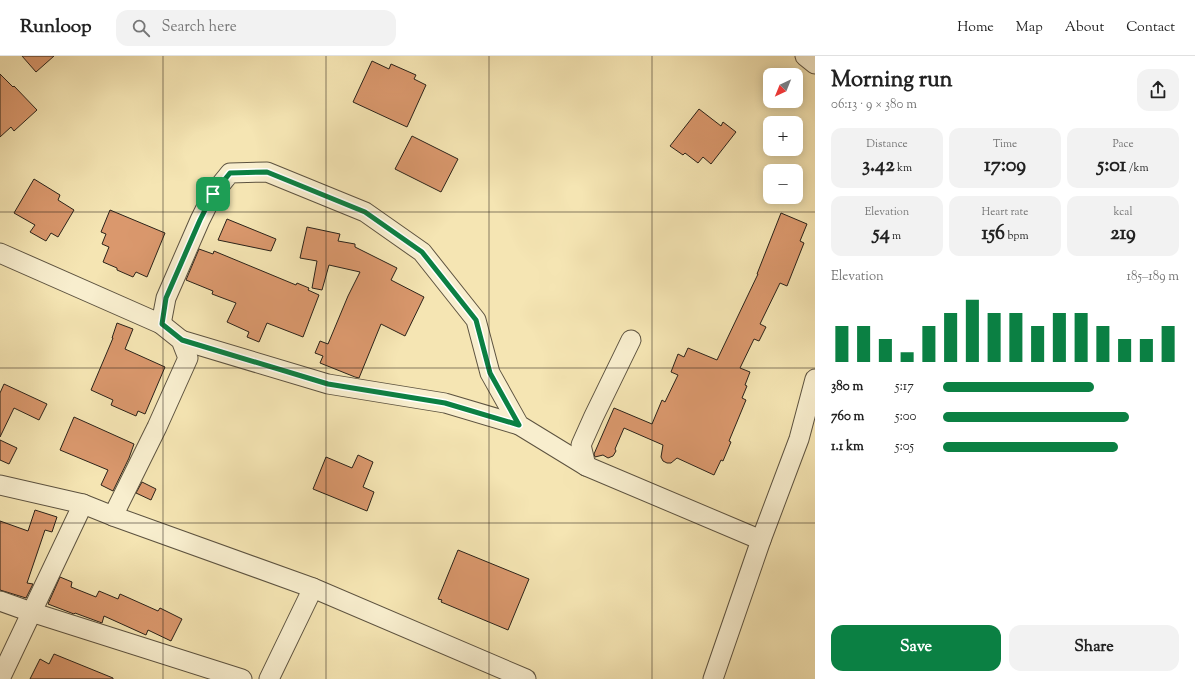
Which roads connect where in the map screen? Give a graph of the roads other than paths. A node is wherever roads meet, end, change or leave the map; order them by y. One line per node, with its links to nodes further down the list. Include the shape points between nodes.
1 (805, 56): 2 (street)
2 (815, 64)
3 (0, 254): 4 (street)
4 (162, 324): 5 (street); 8 (street, via 166,298 213,194 230,173 267,172 365,212 422,252 476,320 490,373)
5 (182, 340): 8 (street, via 328,384 445,403); 12 (street, via 188,358 158,427)
6 (631, 340): 9 (street, via 581,445)
7 (815, 379): 13 (street, via 799,439)
8 (519, 425): 9 (street)
9 (586, 466): 13 (street)
10 (0, 485): 11 (street)
11 (83, 504): 12 (street); 16 (street)
12 (113, 516): 14 (street)
13 (761, 540): 21 (street)
14 (313, 588): 19 (street); 20 (street)
15 (0, 601): 16 (street)
16 (31, 612): 17 (street); 18 (street)
17 (0, 679)
18 (242, 679)
19 (269, 679)
20 (526, 679)
21 (712, 679)

